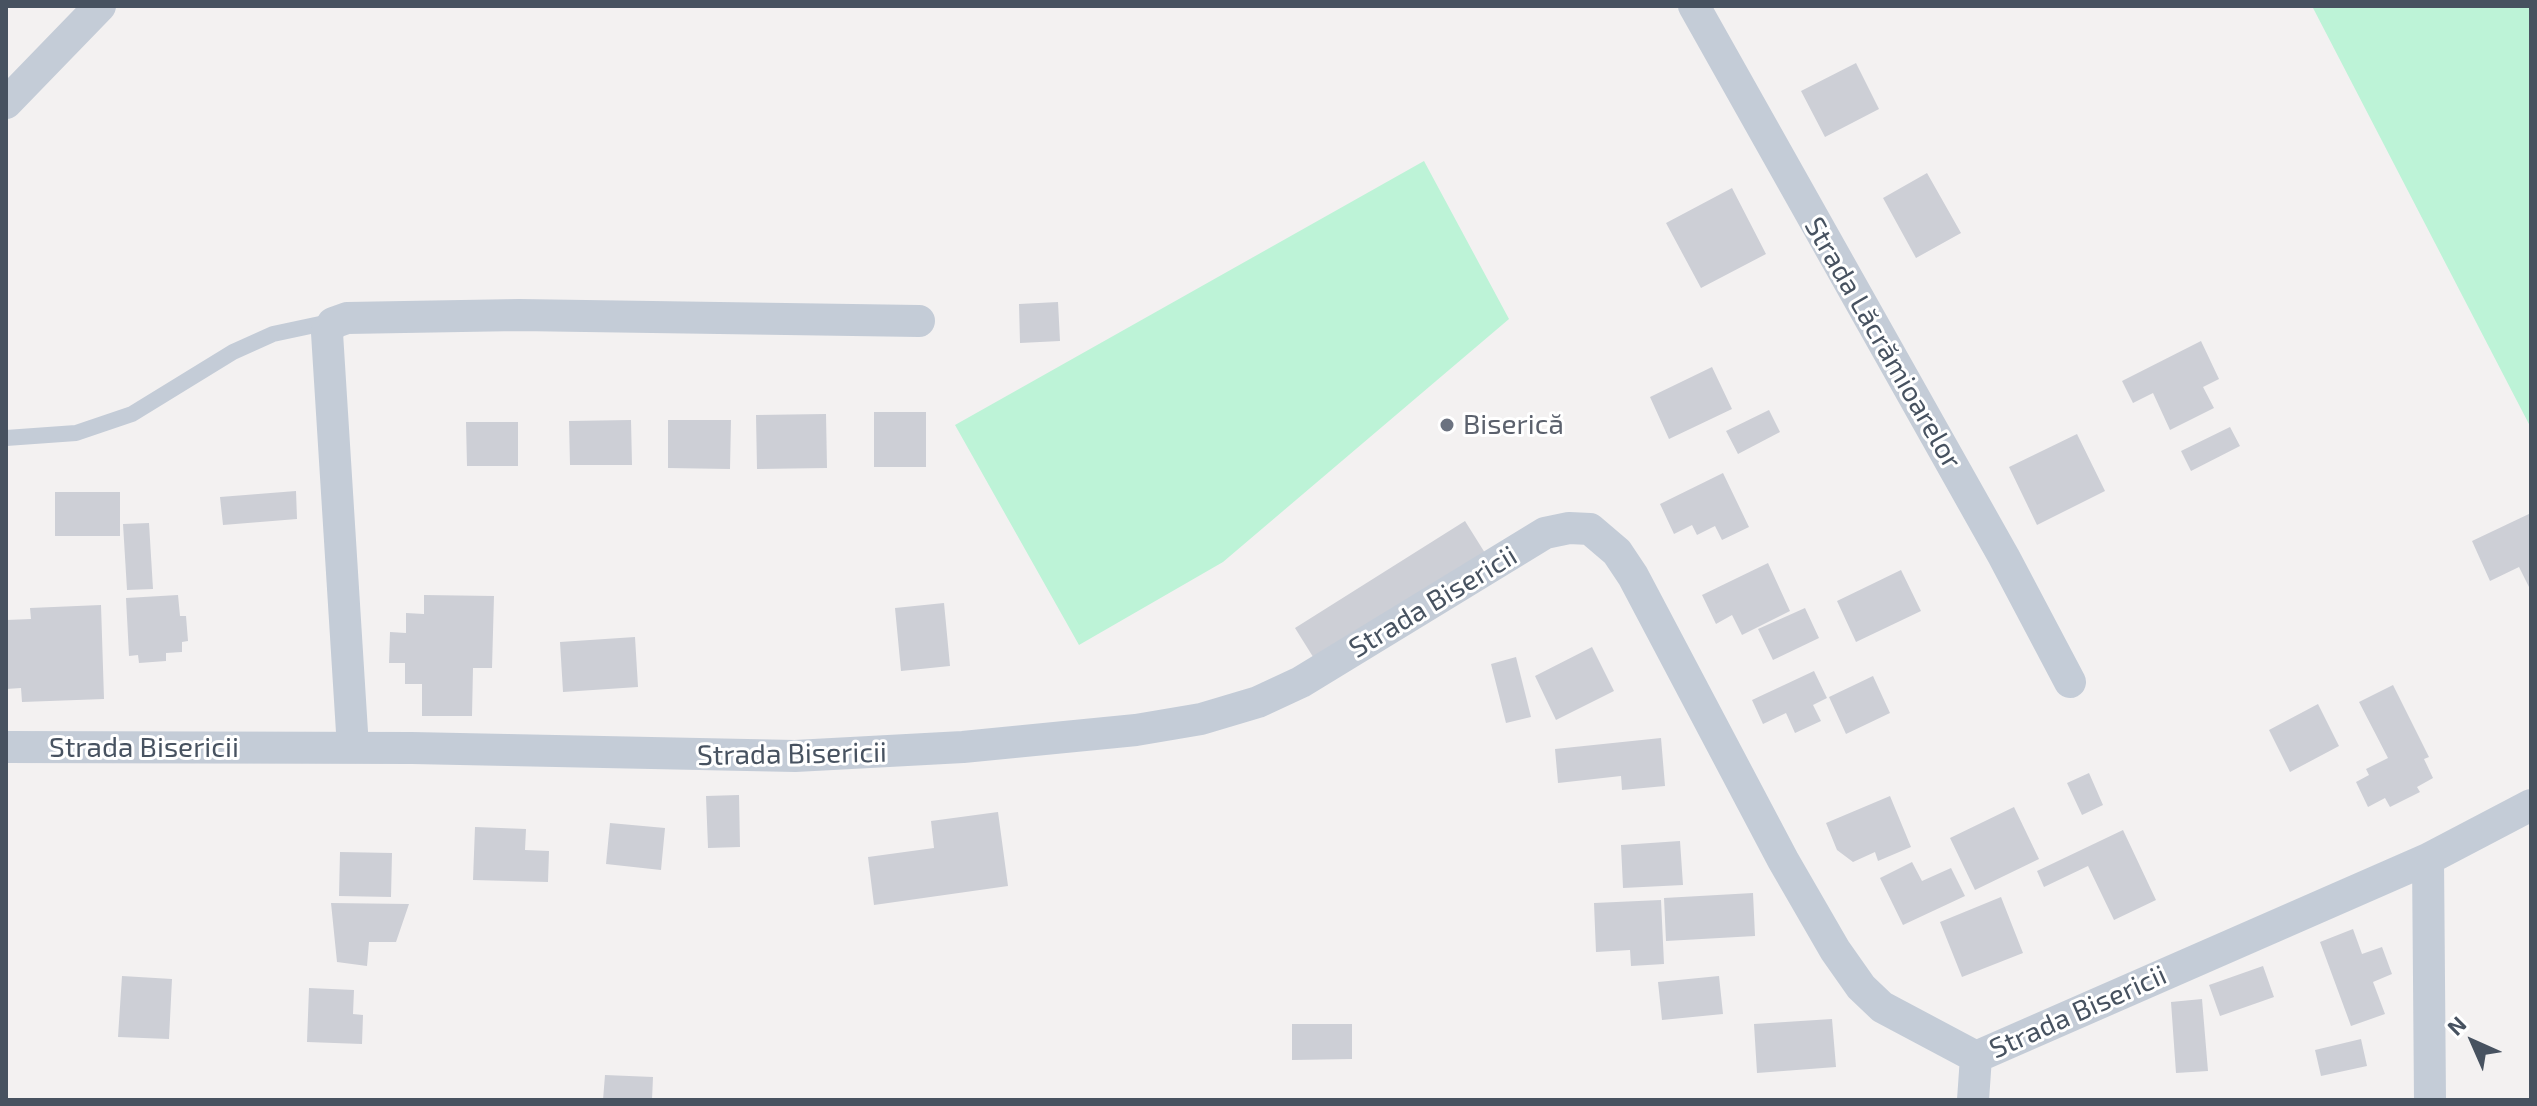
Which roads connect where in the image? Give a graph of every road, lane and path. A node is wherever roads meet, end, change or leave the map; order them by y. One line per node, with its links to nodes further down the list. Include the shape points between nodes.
1 (100, 6): 3 (street)
2 (1694, 6): 7 (street, Strada Lăcrămioarelor)
3 (6, 103)
4 (347, 318): 5 (street); 6 (lane, via 273,334 233,352 132,414 76,433); 9 (street, via 333,323 327,333)
5 (919, 321)
6 (6, 438)
7 (2070, 682)
8 (6, 747): 9 (street, Strada Bisericii)
9 (353, 748): 12 (street, Strada Bisericii, via 795,756 1056,739 1201,719 1301,682 1545,533 1590,529 1617,552 1633,576 1783,860 1861,987 1882,1007)
10 (2531, 805): 11 (street, Strada Bisericii)
11 (2428, 859): 12 (street, Strada Bisericii); 14 (street)
12 (1976, 1057): 13 (street)
13 (1973, 1100)
14 (2430, 1100)

